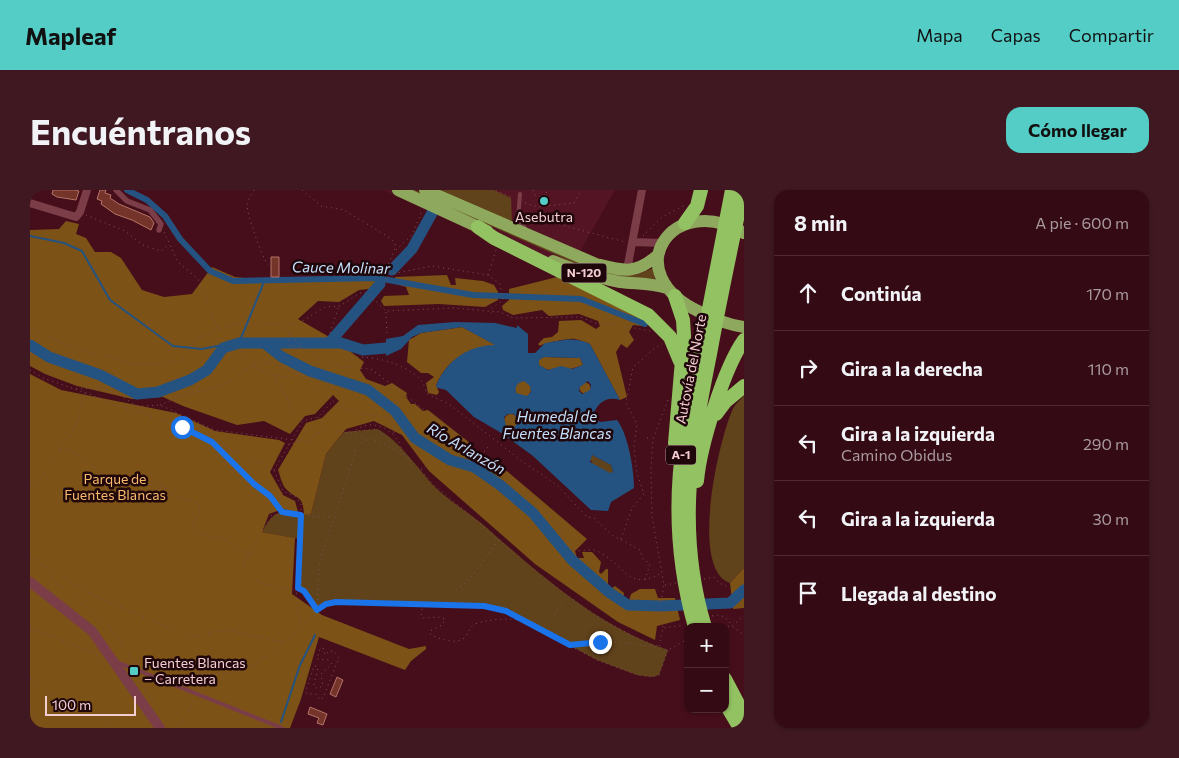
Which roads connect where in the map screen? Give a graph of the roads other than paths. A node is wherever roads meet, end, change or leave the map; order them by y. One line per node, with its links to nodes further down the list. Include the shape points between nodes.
1 (87, 190): 10 (street, via 76,216)
2 (116, 190): 14 (street, via 127,201 150,210 161,224)
3 (398, 190): 9 (highway, N-120)
4 (642, 190): 16 (street)
5 (701, 190): 12 (highway, via 697,206)
6 (732, 190): 11 (highway, A-1)
7 (743, 190): 11 (highway, A-1)
8 (520, 194): 18 (lane, via 518,219 530,231)
9 (434, 201): 13 (highway, N-120); 18 (highway, N-120)
10 (30, 203)
11 (734, 206): 26 (highway, Autovía del Norte / A-1, via 684,438 678,523)
12 (685, 223): 15 (highway, via 716,222); 17 (highway, via 670,232)
13 (478, 227): 20 (highway, N-120, via 586,274 619,282 656,284); 23 (highway, via 648,315 663,328 673,343)
14 (159, 230)
15 (744, 233)
16 (634, 241): 17 (street); 19 (street)
17 (660, 249): 19 (highway, via 642,268); 20 (highway, via 658,267)
18 (586, 260): 19 (highway, N-120)
19 (627, 270)
20 (671, 292): 21 (highway, N-120, via 712,318); 23 (highway, via 684,328)
21 (744, 327)
22 (744, 340): 25 (highway, via 718,397)
23 (682, 375): 26 (highway, via 671,488 673,534)
24 (744, 386): 25 (highway, via 725,402)
25 (708, 433): 26 (highway, via 698,472)
26 (688, 568): 28 (highway); 29 (highway, A-1)
27 (30, 582): 30 (main road, via 89,627)
28 (692, 623)
29 (708, 623)
30 (115, 661): 34 (main road); 35 (lane)
31 (725, 668): 32 (highway)
32 (731, 702): 33 (highway); 36 (highway)
33 (744, 715)
34 (160, 728)
35 (282, 728)
36 (740, 728)

